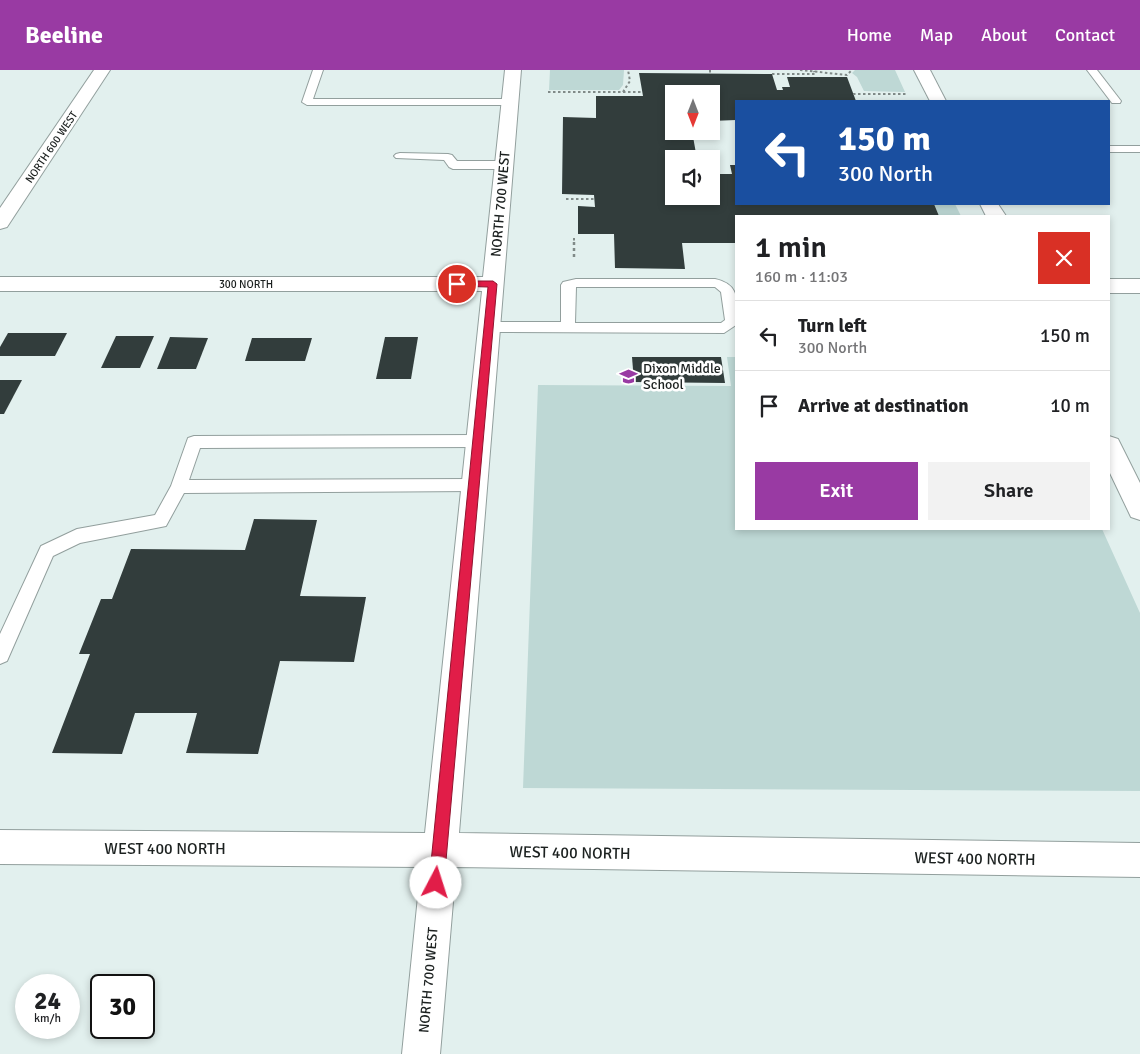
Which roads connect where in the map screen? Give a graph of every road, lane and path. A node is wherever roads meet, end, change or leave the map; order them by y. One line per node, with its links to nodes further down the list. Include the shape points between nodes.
1 (102, 70): 25 (street, NORTH 600 WEST)
2 (318, 70): 18 (lane, via 307,102)
3 (513, 70): 18 (street, NORTH 700 WEST)
4 (628, 70): 12 (path, via 630,81)
5 (800, 70): 9 (path)
6 (852, 70): 9 (path, via 847,74)
7 (922, 70): 16 (street)
8 (1092, 70): 17 (lane)
9 (814, 71): 10 (path, via 815,74)
10 (772, 74)
11 (548, 92): 12 (path)
12 (623, 92): 13 (path)
13 (642, 92)
14 (853, 94): 15 (path)
15 (907, 94)
16 (937, 100)
17 (1116, 101)
18 (510, 102): 22 (street, NORTH 700 WEST)
19 (1110, 149): 20 (lane)
20 (1140, 149)
21 (400, 156): 22 (lane, via 448,157 453,165)
22 (504, 165): 29 (street, NORTH 700 WEST)
23 (566, 199): 24 (path)
24 (595, 199)
25 (0, 223)
26 (574, 238): 27 (path)
27 (574, 259)
28 (0, 284): 29 (street, 300 NORTH)
29 (493, 284): 32 (street, NORTH 700 WEST)
30 (1110, 286): 31 (street)
31 (1140, 286)
32 (488, 327): 33 (lane); 34 (street, NORTH 700 WEST)
33 (568, 328): 33 (lane, via 724,328 732,320 728,291 715,283 576,283 568,285)
34 (478, 441): 36 (street, NORTH 700 WEST); 37 (lane, via 194,442)
35 (1110, 448): 38 (street)
36 (474, 485): 37 (lane); 41 (street, NORTH 700 WEST)
37 (179, 487): 39 (lane, via 160,521 76,536 46,551)
38 (1140, 509)
39 (0, 655)
40 (0, 847): 41 (street, WEST 400 NORTH)
41 (439, 850): 42 (street, WEST 400 NORTH); 43 (street, NORTH 700 WEST)
42 (1140, 860)
43 (421, 1054)

